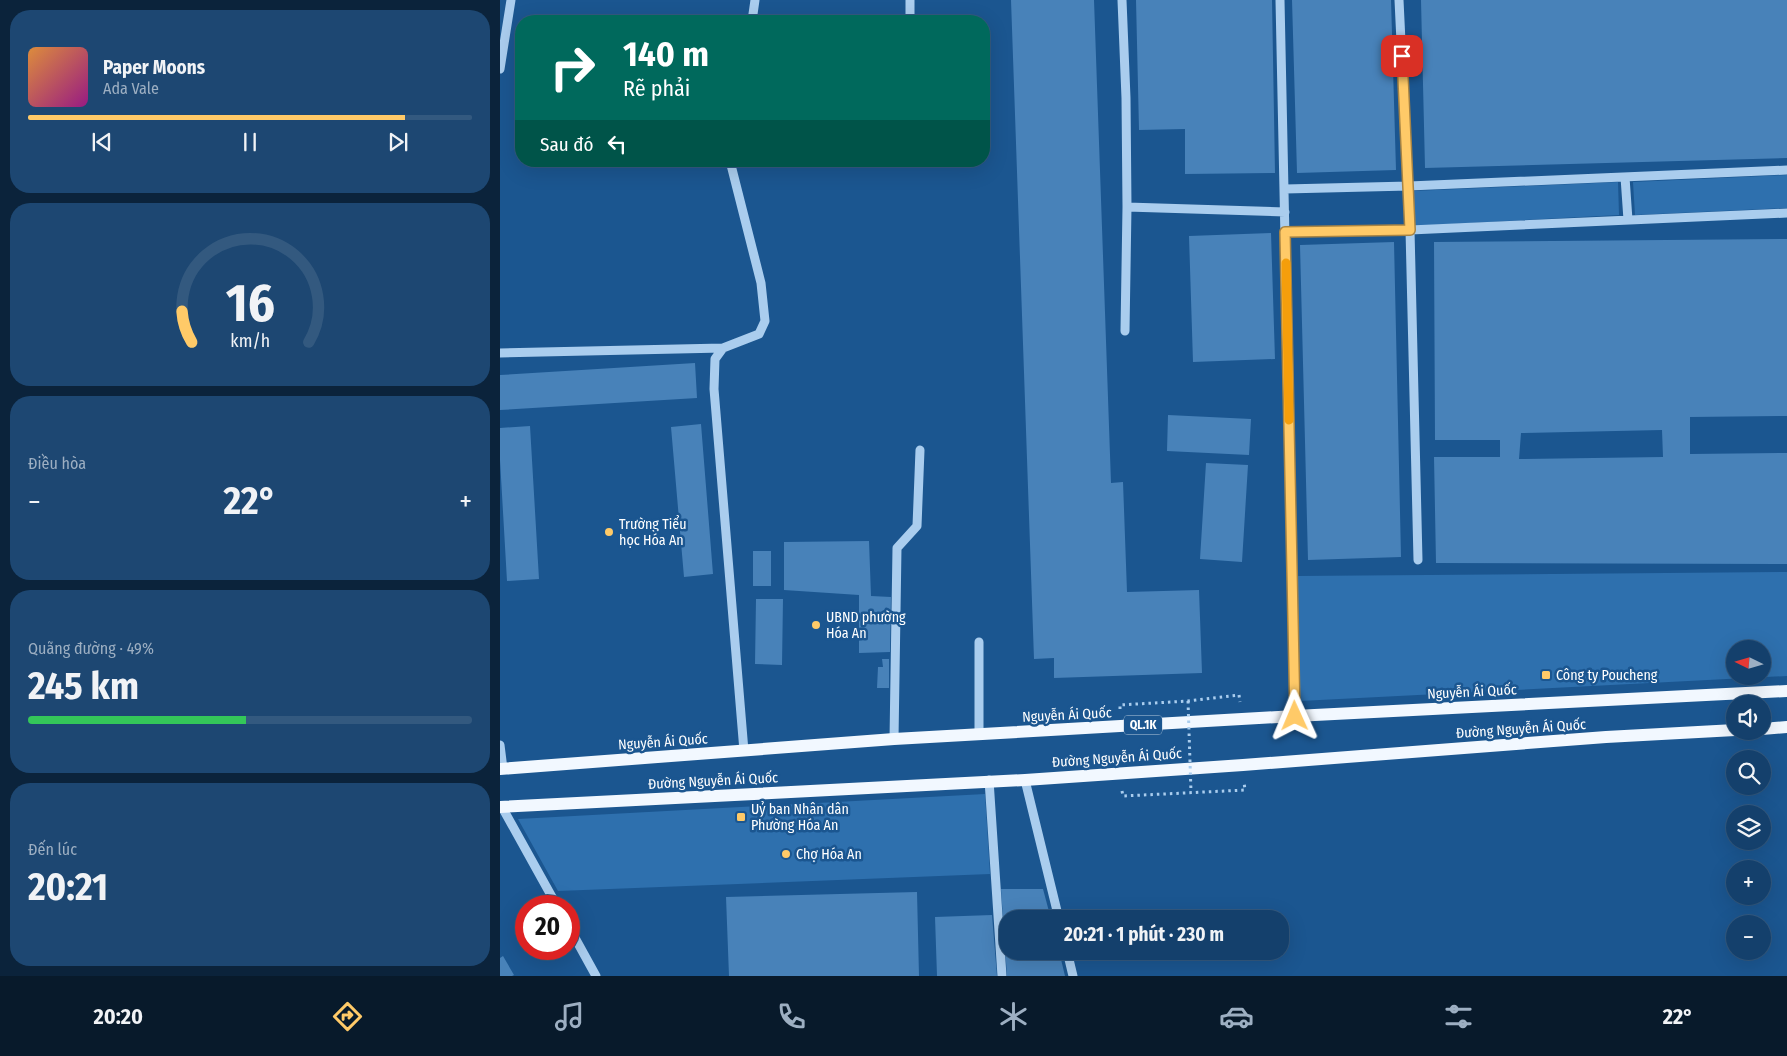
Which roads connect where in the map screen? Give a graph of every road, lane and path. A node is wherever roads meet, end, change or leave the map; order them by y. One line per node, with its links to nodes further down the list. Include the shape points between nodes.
1 (511, 0): 9 (street)
2 (755, 0): 7 (street)
3 (910, 0): 8 (street)
4 (1122, 0): 15 (street)
5 (1280, 0): 14 (street)
6 (1399, 0): 13 (street)
7 (753, 15)
8 (910, 15)
9 (500, 69)
10 (732, 167): 22 (street, via 761,283 765,321 760,334)
11 (1787, 170): 12 (street)
12 (1625, 177): 13 (street); 18 (street)
13 (1408, 186): 14 (street); 19 (street)
14 (1284, 189): 16 (street)
15 (1127, 206): 16 (street); 21 (street)
16 (1285, 212): 20 (street)
17 (1787, 213): 18 (street)
18 (1628, 220): 19 (street)
19 (1410, 230): 20 (street); 25 (street)
20 (1285, 232): 31 (street)
21 (1125, 331)
22 (722, 348): 23 (street); 38 (street, via 715,359 714,389)
23 (500, 353)
24 (920, 450): 36 (street, via 917,526 897,548)
25 (1418, 560)
26 (979, 642): 35 (street)
27 (1787, 691): 31 (main road, Nguyễn Ái Quốc / QL.1K)
28 (1240, 695): 29 (path)
29 (1188, 700): 30 (path); 43 (path, bridge)
30 (1120, 705)
31 (1295, 716): 35 (main road, Nguyễn Ái Quốc / QL.1K)
32 (1787, 727): 33 (main road)
33 (1771, 728)
34 (1726, 731): 41 (main road, Đường Nguyễn Ái Quốc)
35 (979, 735): 36 (main road, Nguyễn Ái Quốc / QL.1K)
36 (894, 739): 38 (main road, Nguyễn Ái Quốc / QL.1K)
37 (500, 744): 39 (street)
38 (744, 751): 39 (main road, Nguyễn Ái Quốc / QL.1K)
39 (502, 769)
40 (989, 780): 41 (main road, Đường Nguyễn Ái Quốc); 45 (main road, Đường Nguyễn Ái Quốc); 51 (street)
41 (1025, 780): 47 (street)
42 (1245, 790): 43 (path)
43 (1191, 792): 44 (path)
44 (1123, 796)
45 (501, 806): 46 (street)
46 (552, 895)
47 (1057, 910)
48 (580, 947): 50 (street)
49 (1069, 960): 52 (street)
50 (596, 976)
51 (1002, 976)
52 (1073, 976)

